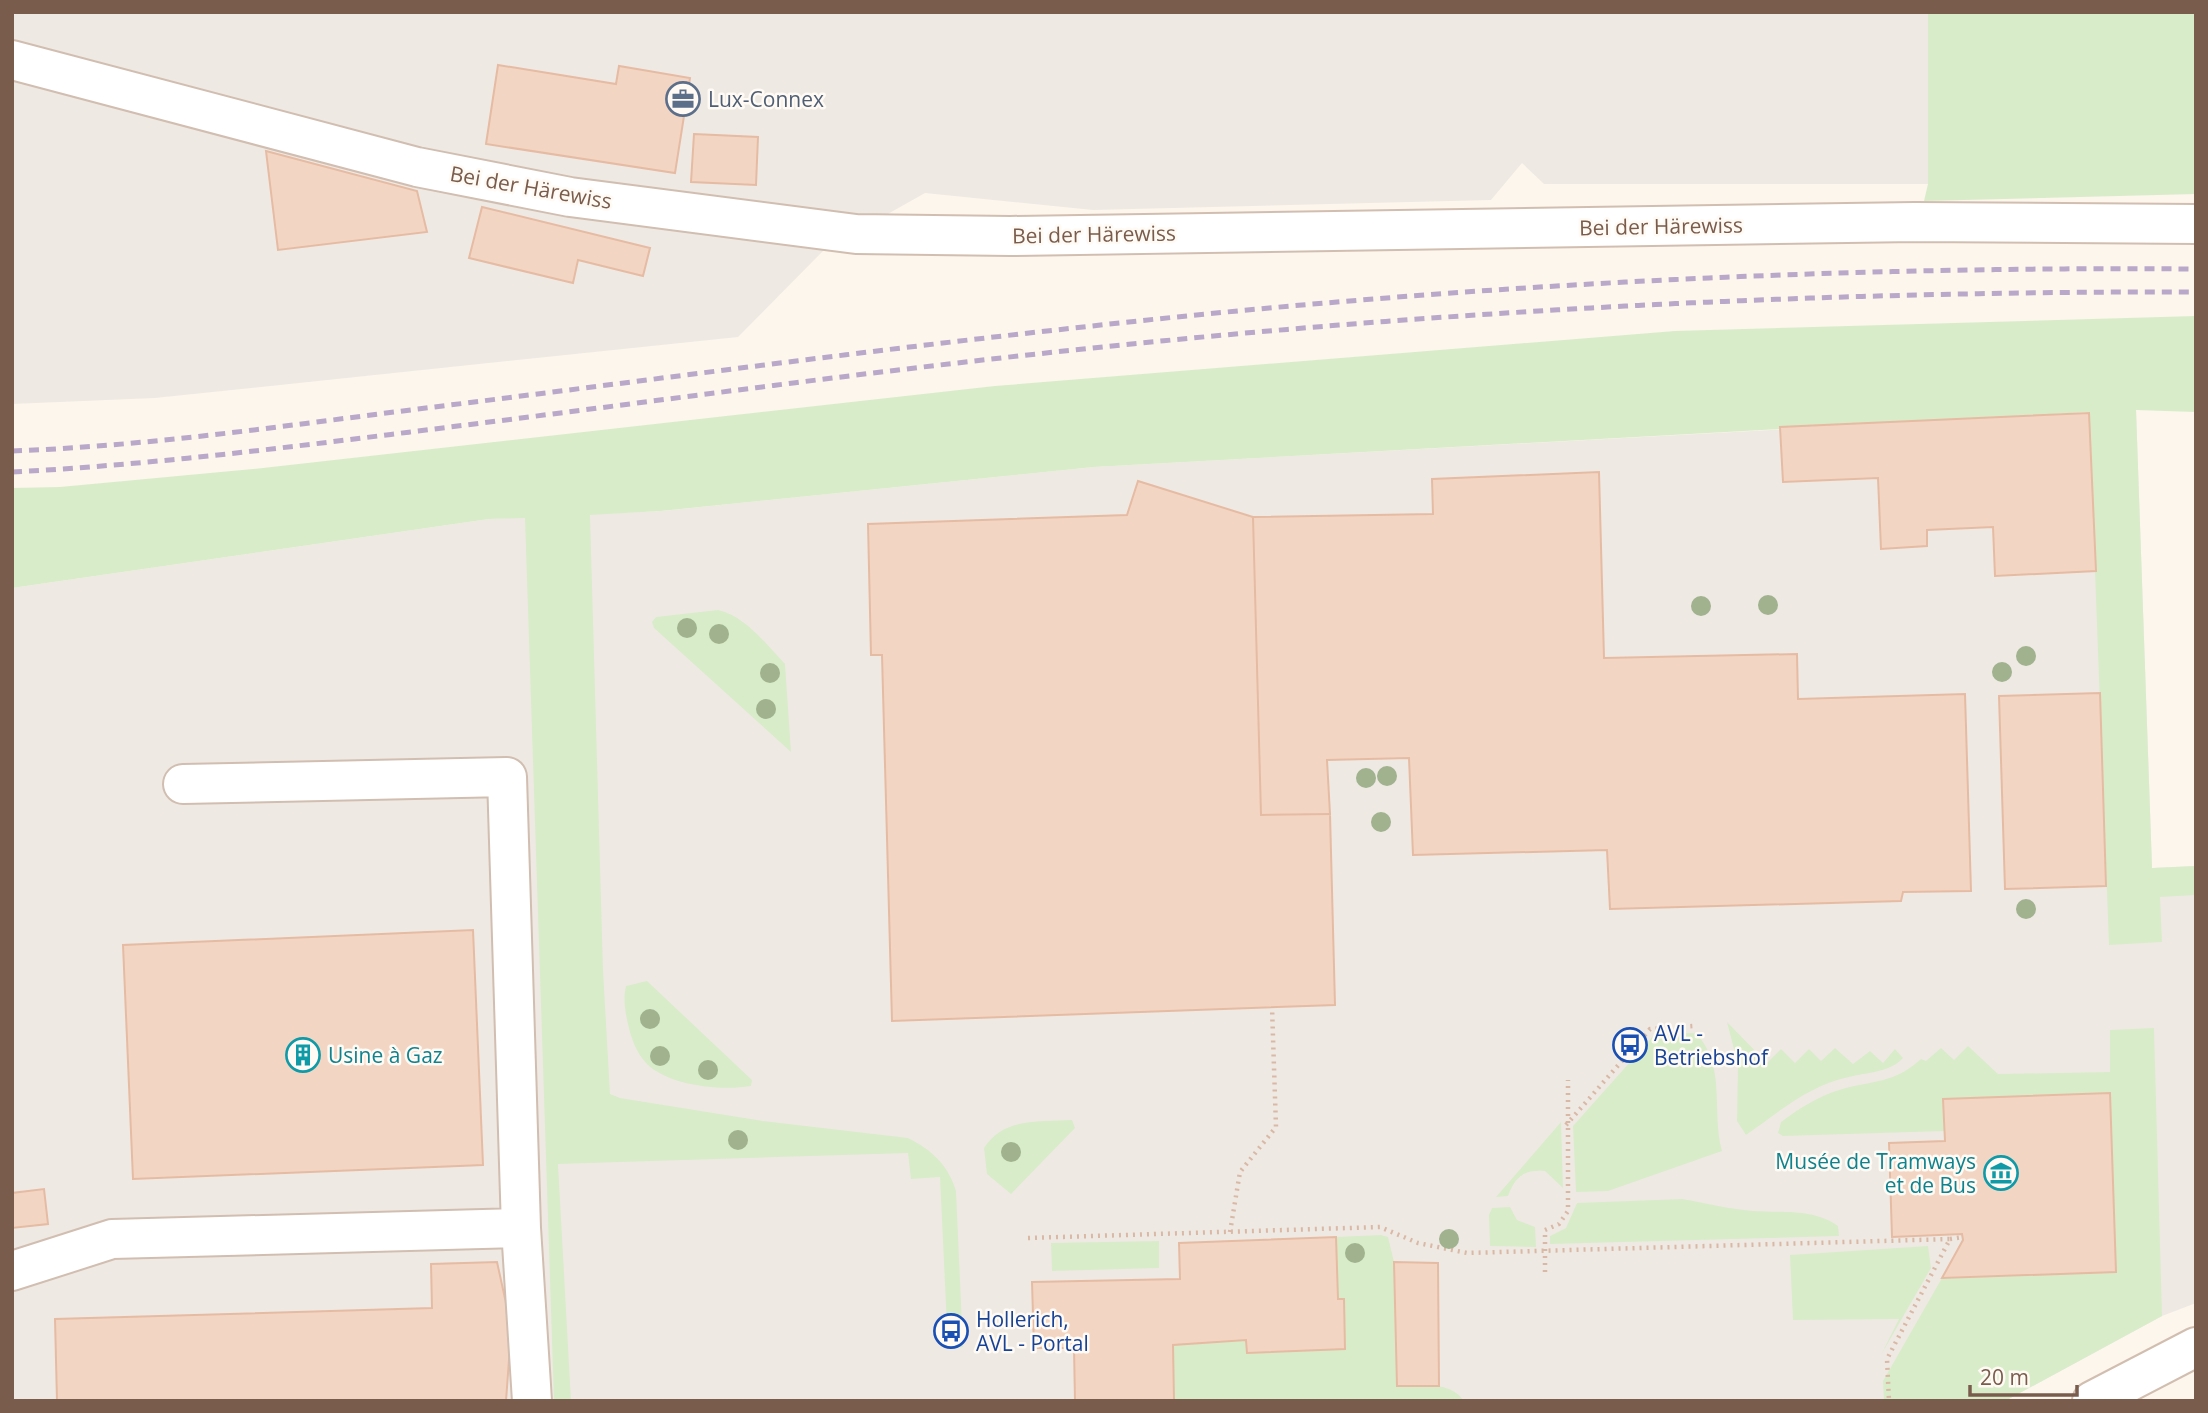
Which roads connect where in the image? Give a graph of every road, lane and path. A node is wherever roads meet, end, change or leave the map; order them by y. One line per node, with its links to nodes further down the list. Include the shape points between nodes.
1 (12, 60): 2 (street, Bei der Härewiss, via 417,167 570,197 856,234 1010,236 1915,222)
2 (2196, 224)
3 (183, 784): 8 (street, via 507,777)
4 (1272, 1007): 9 (path, via 1276,1127 1240,1172)
5 (1694, 1026): 7 (path, via 1650,1029)
6 (1568, 1080): 7 (path)
7 (1566, 1126): 13 (path, via 1569,1211 1559,1224 1545,1230)
8 (521, 1227): 14 (street, via 112,1239); 17 (street)
9 (1230, 1232): 11 (path); 13 (path, via 1380,1227 1418,1243 1468,1253)
10 (1962, 1237): 12 (path)
11 (1028, 1238)
12 (1950, 1239): 13 (path); 18 (path, via 1887,1359)
13 (1543, 1250): 15 (path)
14 (12, 1271)
15 (1545, 1272)
16 (2196, 1347): 19 (street)
17 (532, 1401)
18 (1889, 1401)
19 (2092, 1401)

